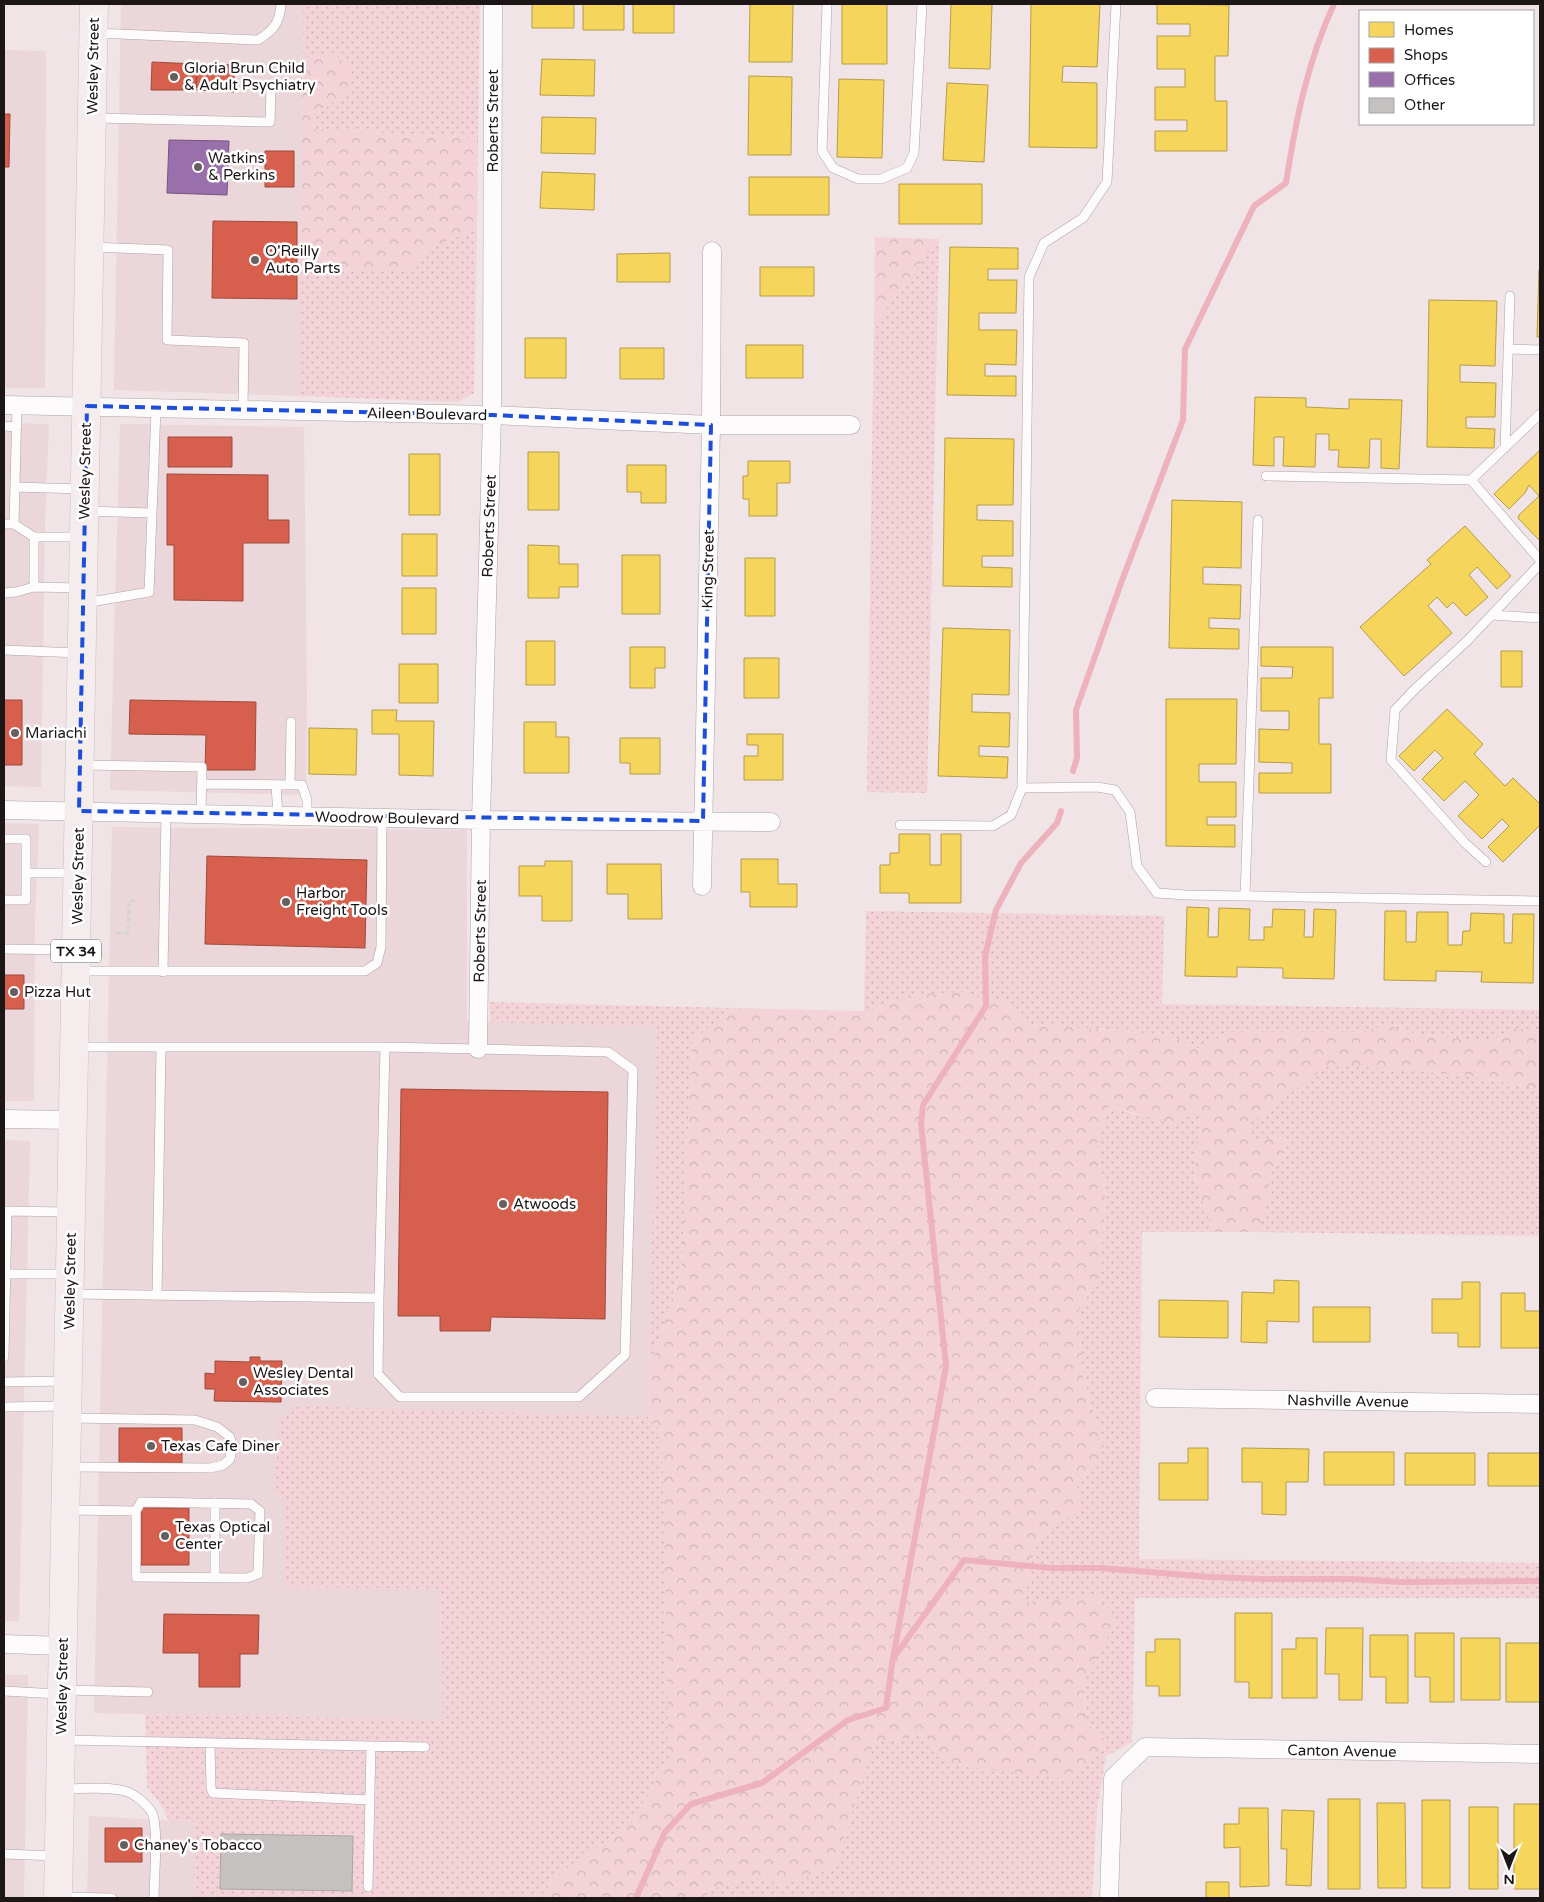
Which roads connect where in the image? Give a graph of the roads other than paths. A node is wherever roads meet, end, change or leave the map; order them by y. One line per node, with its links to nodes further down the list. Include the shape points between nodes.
1 (94, 4): 7 (main road, Wesley Street / TX 34)
2 (281, 4): 7 (lane, via 280,18 268,34 258,40)
3 (493, 4): 20 (street, Roberts Street)
4 (827, 4): 5 (lane, via 822,151 833,168 858,179 881,179 907,168 914,153)
5 (922, 4)
6 (1116, 4): 49 (lane, via 1108,182 1083,218 1044,242 1029,276)
7 (94, 33): 9 (main road, Wesley Street / TX 34)
8 (271, 87): 9 (lane, via 270,122)
9 (92, 118): 10 (main road, Wesley Street / TX 34)
10 (89, 247): 16 (main road, Wesley Street / TX 34); 18 (lane, via 168,250 167,340 244,342)
11 (712, 252): 21 (street, King Street)
12 (1510, 296): 13 (lane)
13 (1508, 349): 14 (lane); 25 (lane)
14 (1540, 350)
15 (10, 405): 16 (street, Aileen Boulevard); 24 (lane)
16 (87, 406): 17 (street, Aileen Boulevard); 29 (main road, Wesley Street / TX 34)
17 (156, 408): 18 (street, Aileen Boulevard); 30 (lane)
18 (243, 410): 20 (street, Aileen Boulevard)
19 (1540, 414): 25 (lane)
20 (492, 415): 21 (street, Aileen Boulevard); 57 (street, Roberts Street)
21 (711, 425): 22 (street, Aileen Boulevard); 58 (street, King Street)
22 (851, 425)
23 (4, 426): 24 (lane)
24 (17, 427): 28 (lane)
25 (1505, 448): 27 (lane)
26 (1266, 476): 27 (lane)
27 (1471, 480): 35 (lane)
28 (15, 488): 29 (lane); 33 (lane)
29 (84, 512): 30 (lane); 34 (lane); 39 (main road, Wesley Street / TX 34)
30 (151, 513): 39 (lane, via 149,592)
31 (1258, 520): 66 (lane)
32 (4, 524): 33 (lane)
33 (14, 524): 34 (lane)
34 (34, 537): 37 (lane)
35 (1540, 560)
36 (1540, 564): 40 (lane)
37 (34, 587): 38 (lane); 39 (lane)
38 (4, 592)
39 (83, 595): 43 (main road, Wesley Street / TX 34)
40 (1492, 615): 41 (lane); 62 (lane, via 1395,710 1391,760)
41 (1540, 618)
42 (4, 650): 43 (lane)
43 (82, 653): 45 (main road, Wesley Street / TX 34)
44 (291, 722): 48 (lane)
45 (80, 765): 46 (lane, via 202,767); 51 (main road, Wesley Street / TX 34)
46 (202, 784): 47 (lane); 53 (lane)
47 (276, 785): 48 (lane); 54 (lane)
48 (290, 785): 55 (lane, via 302,785 307,800)
49 (1022, 788): 60 (lane, via 1011,815 993,826); 66 (lane, via 1097,787 1115,790 1130,812 1137,866 1157,893)
50 (4, 810): 51 (street, Woodrow Boulevard)
51 (79, 811): 52 (street, Woodrow Boulevard); 64 (main road, Wesley Street / TX 34)
52 (166, 813): 53 (street, Woodrow Boulevard); 71 (lane)
53 (201, 814): 54 (street, Woodrow Boulevard)
54 (278, 816): 55 (street, Woodrow Boulevard)
55 (307, 816): 56 (street, Woodrow Boulevard)
56 (382, 818): 57 (street, Woodrow Boulevard); 71 (lane, via 381,947 377,963 365,971 348,972)
57 (481, 820): 58 (street, Woodrow Boulevard); 75 (street, Roberts Street)
58 (703, 821): 59 (street, Woodrow Boulevard); 65 (street, King Street)
59 (771, 822)
60 (900, 825)
61 (4, 839): 63 (lane, via 26,839)
62 (1486, 862)
63 (26, 873): 64 (lane); 67 (lane, via 26,900)
64 (78, 873): 70 (main road, Wesley Street / TX 34)
65 (702, 886)
66 (1245, 895): 68 (lane)
67 (4, 900)
68 (1540, 901)
69 (4, 949): 70 (lane)
70 (76, 961): 71 (lane); 72 (main road, Wesley Street / TX 34)
71 (163, 972)
72 (75, 1047): 73 (lane); 77 (main road, Wesley Street / TX 34)
73 (161, 1047): 74 (lane); 82 (lane)
74 (385, 1047): 75 (lane); 83 (lane)
75 (478, 1049): 83 (lane, via 608,1052 633,1070 625,1355 578,1397 400,1396 378,1374)
76 (4, 1119): 77 (street)
77 (73, 1120): 79 (main road, Wesley Street / TX 34)
78 (5, 1207): 79 (lane); 80 (lane)
79 (71, 1212): 81 (main road, Wesley Street / TX 34)
80 (5, 1274): 81 (lane); 84 (lane)
81 (70, 1284): 82 (lane); 87 (main road, Wesley Street / TX 34)
82 (157, 1296): 83 (lane)
83 (379, 1298)
84 (4, 1357)
85 (4, 1382): 87 (lane)
86 (1155, 1398): 88 (street, Nashville Avenue)
87 (68, 1402): 89 (lane); 90 (main road, Wesley Street / TX 34); 90 (lane, via 196,1420 217,1427 230,1437 232,1446 230,1459 210,1468)
88 (1540, 1404)
89 (4, 1407)
90 (66, 1467): 92 (main road, Wesley Street / TX 34)
91 (215, 1503): 93 (lane, via 141,1502); 94 (lane); 94 (lane, via 251,1504 260,1511 258,1574 247,1578)
92 (66, 1510): 93 (lane); 96 (main road, Wesley Street / TX 34)
93 (136, 1511): 94 (lane, via 136,1578)
94 (215, 1578)
95 (4, 1644): 96 (street)
96 (63, 1646): 98 (main road, Wesley Street / TX 34)
97 (4, 1692): 98 (lane)
98 (62, 1692): 99 (lane); 100 (main road, Wesley Street / TX 34)
99 (148, 1692)
100 (61, 1740): 101 (lane); 105 (main road, Wesley Street / TX 34)
101 (210, 1743): 102 (lane); 106 (lane, via 213,1793)
102 (371, 1746): 103 (lane); 106 (lane)
103 (425, 1747)
104 (1540, 1754): 113 (street, Canton Avenue, via 1145,1748 1113,1778)
105 (60, 1789): 108 (main road, Wesley Street / TX 34); 112 (lane, via 109,1789 127,1792 142,1801 152,1814 155,1827)
106 (370, 1800): 109 (lane)
107 (4, 1854): 108 (lane)
108 (59, 1856): 110 (main road, Wesley Street / TX 34)
109 (368, 1887)
110 (58, 1898): 111 (lane)
111 (112, 1898)
112 (154, 1898)
113 (1109, 1898)

